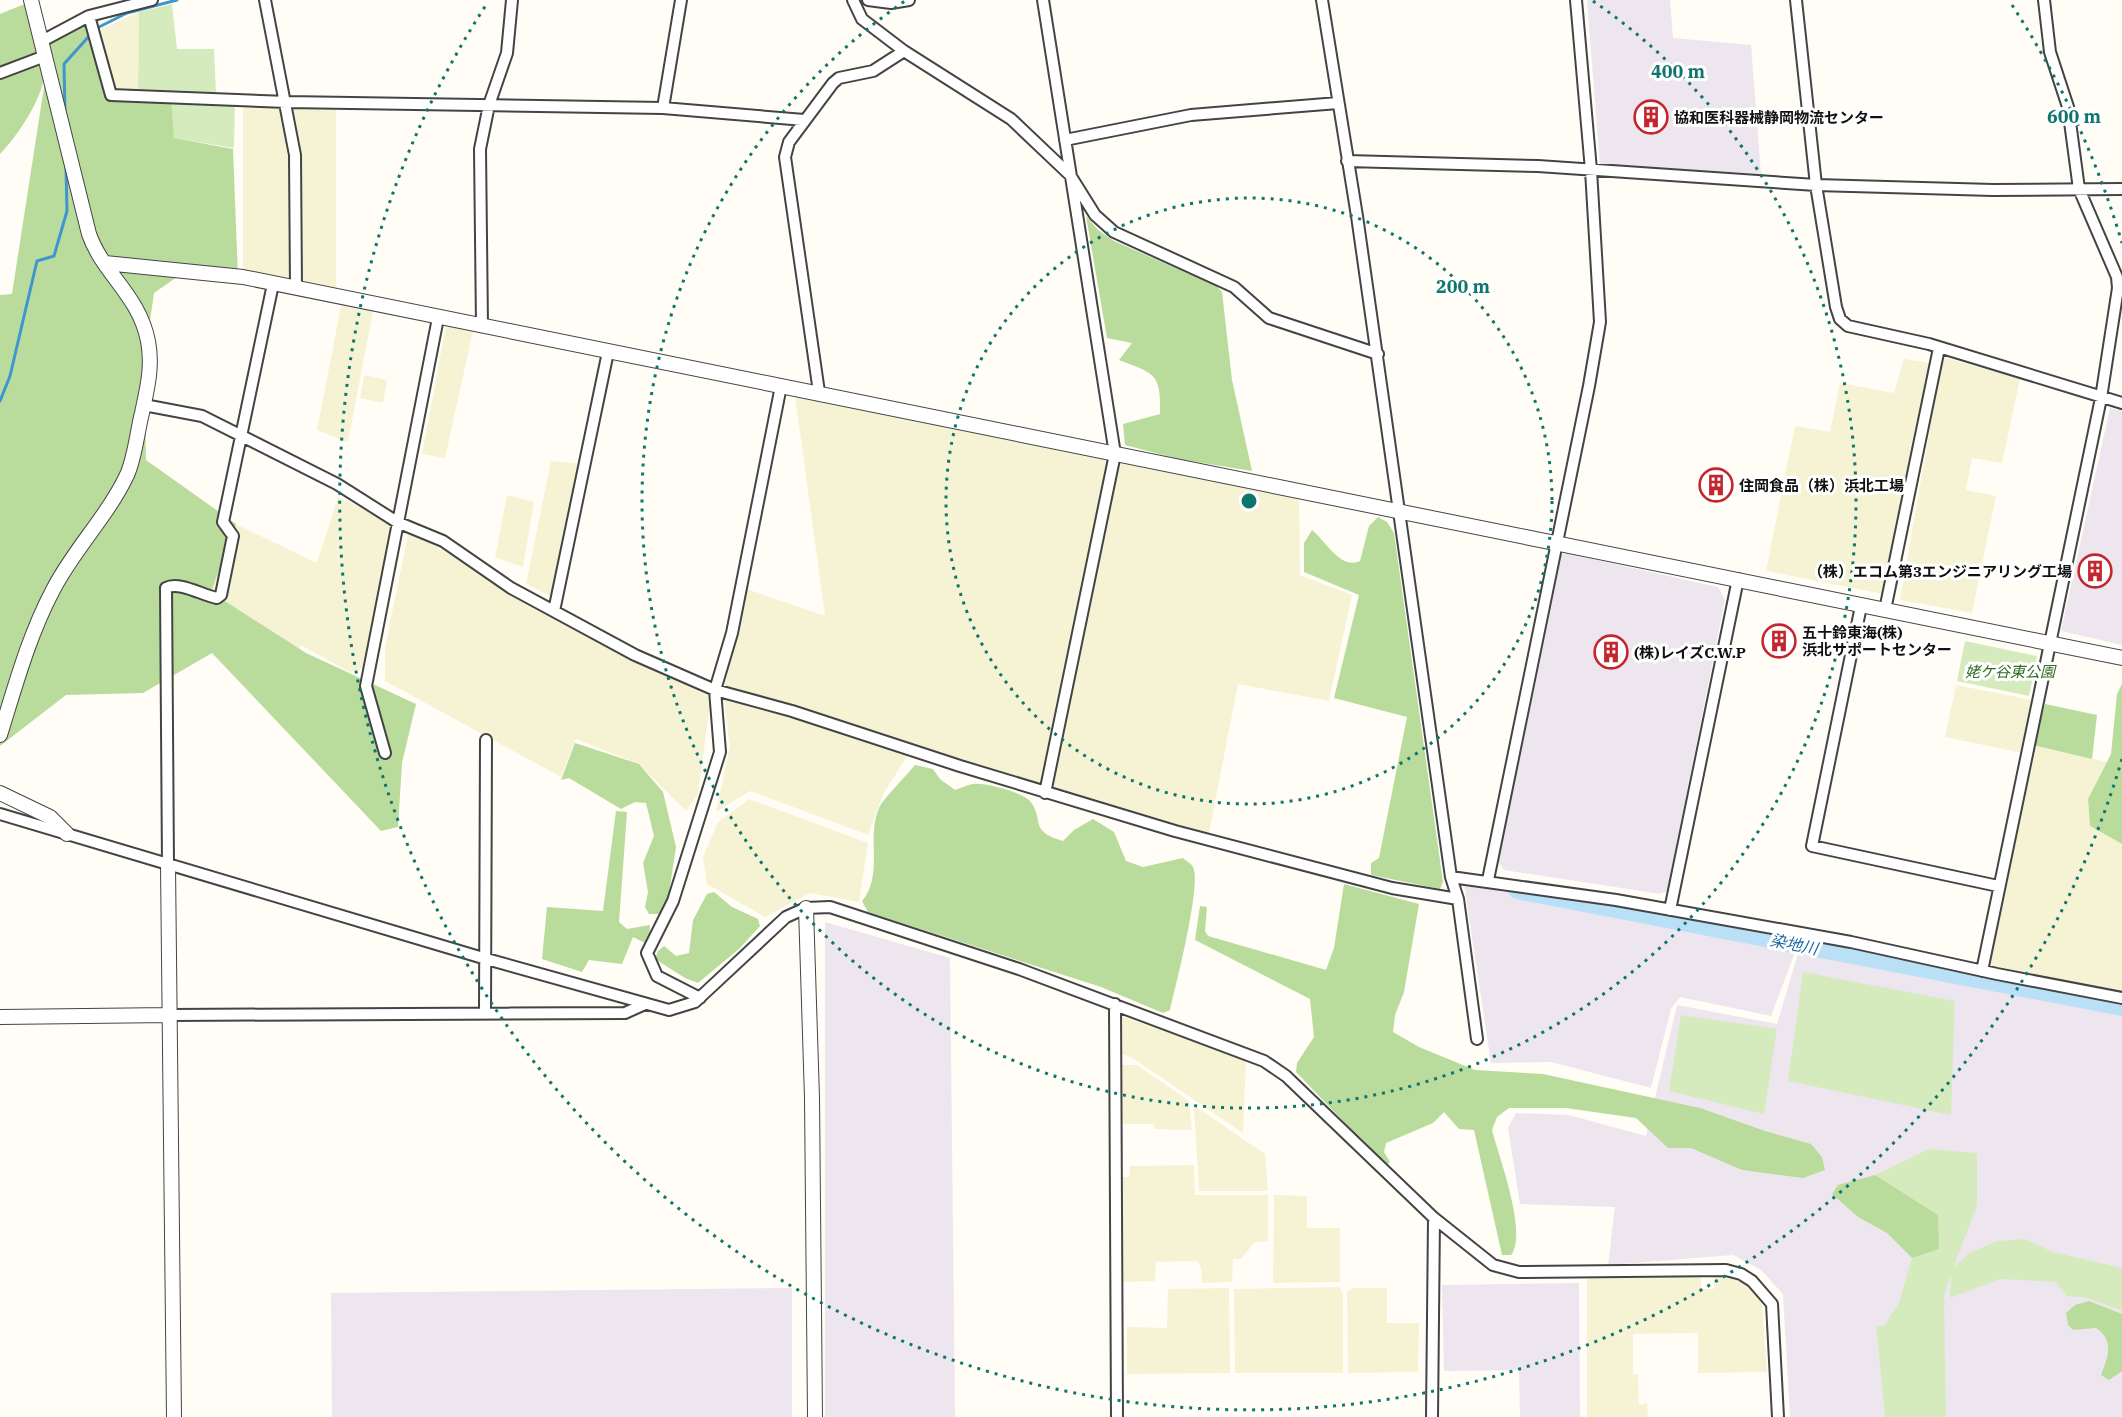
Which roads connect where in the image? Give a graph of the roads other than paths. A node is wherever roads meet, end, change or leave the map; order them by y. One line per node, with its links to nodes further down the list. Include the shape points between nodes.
1 (32, 0): 15 (street)
2 (152, 0): 14 (street)
3 (266, 0): 19 (street)
4 (512, 0): 21 (street, via 507,53)
5 (681, 0): 22 (street)
6 (853, 0): 16 (street, via 862,19)
7 (868, 0): 8 (street)
8 (909, 0)
9 (1043, 0): 24 (street)
10 (1322, 0): 20 (street)
11 (1576, 0): 26 (street)
12 (1796, 0): 28 (street)
13 (2043, 0): 29 (street, via 2050,52 2068,107)
14 (89, 16): 15 (street); 19 (street, via 111,95)
15 (42, 40): 17 (street)
16 (904, 51): 23 (street, via 873,71 840,78); 27 (street, via 1011,119)
17 (45, 56): 18 (street); 31 (street, via 89,234)
18 (0, 73)
19 (286, 102): 21 (street); 33 (street, via 295,155)
20 (1338, 103): 24 (street, via 1191,115); 25 (street)
21 (489, 105): 22 (street); 35 (street, via 480,149)
22 (663, 108): 23 (street)
23 (804, 120): 40 (street, via 789,142 785,157)
24 (1065, 140): 27 (street)
25 (1347, 161): 26 (street); 38 (street)
26 (1592, 170): 28 (street); 48 (street, via 1600,322)
27 (1070, 175): 38 (street, via 1095,215 1114,232 1234,286 1269,318); 45 (street)
28 (1816, 185): 29 (street); 36 (street, via 1840,319 1848,326)
29 (2079, 189): 30 (street); 41 (street, via 2117,277)
30 (2122, 189)
31 (105, 263): 32 (street, via 243,277); 43 (street, via 129,295 146,333 150,371)
32 (273, 284): 33 (street); 44 (street)
33 (296, 288): 34 (street)
34 (438, 318): 35 (street); 47 (street)
35 (482, 326): 37 (street)
36 (1939, 348): 41 (street); 51 (street)
37 (608, 352): 39 (street); 52 (street)
38 (1378, 354): 46 (street)
39 (782, 386): 40 (street); 55 (street, via 732,633)
40 (819, 392): 45 (street)
41 (2101, 398): 42 (street); 53 (street)
42 (2122, 403)
43 (144, 405): 44 (street, via 202,416); 56 (street, via 127,475 48,598)
44 (242, 437): 47 (street, via 337,484); 63 (street, via 223,522 233,536 221,595 202,595 180,585 166,588)
45 (1114, 454): 46 (street); 60 (street)
46 (1400, 512): 48 (street); 64 (street)
47 (397, 522): 52 (street, via 443,541 511,588); 58 (street, via 366,686)
48 (1557, 544): 49 (street); 65 (street)
49 (1738, 579): 50 (street); 69 (street)
50 (1861, 606): 51 (street); 66 (street, via 1812,846)
51 (1885, 610): 53 (street)
52 (554, 611): 55 (street, via 635,656)
53 (2050, 644): 54 (street); 66 (street)
54 (2122, 658)
55 (715, 690): 60 (street, via 826,721); 72 (street, via 720,752 673,901 648,952 657,976)
56 (0, 735)
57 (486, 740): 70 (street)
58 (385, 753)
59 (0, 793): 62 (street, via 50,817)
60 (1045, 793): 67 (street, via 1392,888)
61 (0, 814): 62 (street)
62 (67, 834): 63 (street)
63 (168, 865): 70 (street); 77 (street)
64 (1451, 877): 65 (street); 67 (street)
65 (1488, 880): 69 (street)
66 (1998, 886): 71 (street)
67 (1458, 899): 79 (street)
68 (806, 908): 72 (street, via 786,917); 75 (street, via 830,907); 82 (street)
69 (1671, 910): 71 (street, via 1851,942)
70 (483, 958): 74 (street); 76 (street)
71 (1982, 971): 73 (street)
72 (700, 998): 74 (street, via 669,1010)
73 (2122, 998)
74 (645, 1004): 76 (street, via 625,1013)
75 (1115, 1005): 80 (street, via 1264,1060 1286,1076); 83 (street)
76 (485, 1012): 77 (street)
77 (170, 1015): 78 (street); 81 (street)
78 (0, 1017)
79 (1476, 1039)
80 (1434, 1218): 84 (street); 85 (street, via 1493,1265 1513,1271 1726,1270 1742,1274 1772,1304)
81 (174, 1417)
82 (815, 1417)
83 (1117, 1417)
84 (1432, 1417)
85 (1778, 1417)

